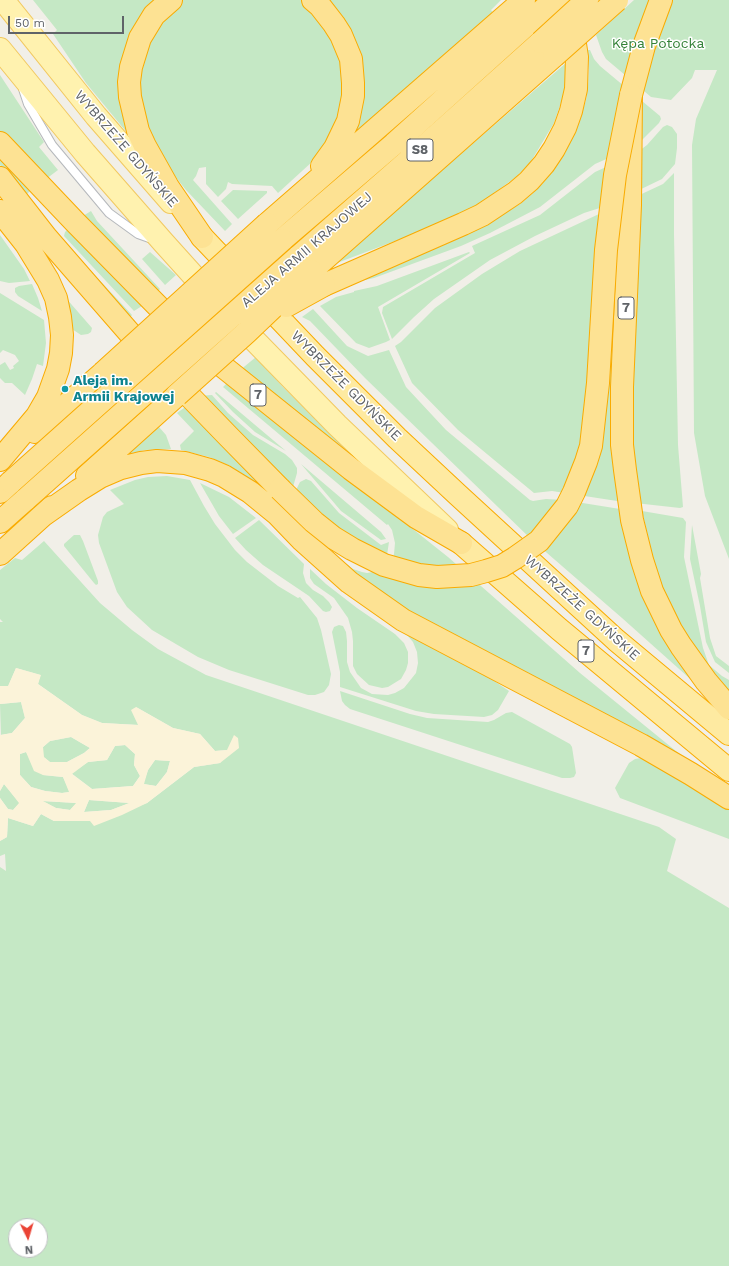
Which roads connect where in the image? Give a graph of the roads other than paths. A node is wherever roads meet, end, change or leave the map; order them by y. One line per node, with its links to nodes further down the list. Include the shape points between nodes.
1 (2, 0): 21 (main road, WYBRZEŻE GDYŃSKIE, via 96,116)
2 (170, 0): 21 (highway, via 154,15 140,38 131,67 130,97 138,131 145,146 168,187)
3 (313, 0): 20 (highway, via 334,24 351,59 354,83 348,121 335,148 323,165)
4 (554, 0): 9 (highway, ALEJA ARMII KRAJOWEJ / S8)
5 (563, 0): 22 (highway, via 576,44 576,89 565,128 544,164 529,181 482,215 463,224)
6 (587, 0): 11 (highway, ALEJA ARMII KRAJOWEJ / S8, bridge)
7 (617, 0): 11 (highway, bridge)
8 (660, 2): 14 (highway, 7, via 644,46)
9 (520, 12): 12 (highway, ALEJA ARMII KRAJOWEJ / S8); 20 (highway)
10 (0, 49): 27 (main road, WYBRZEŻE GDYŃSKIE, via 91,159 218,303 384,471)
11 (548, 49): 13 (highway, ALEJA ARMII KRAJOWEJ / S8); 22 (highway)
12 (485, 62): 13 (lane, via 457,103); 16 (highway, ALEJA ARMII KRAJOWEJ / S8)
13 (499, 80): 17 (highway, ALEJA ARMII KRAJOWEJ / S8)
14 (631, 95): 18 (highway, bridge, via 615,175 606,250 598,383 591,446 580,479 567,506 539,540 502,566 471,575 419,575 384,565 334,538 314,522 140,345 46,237); 29 (highway, 7, bridge, via 630,205 622,419 625,470 632,520 652,591 671,630 694,665)
15 (0, 143): 27 (highway, 7, via 196,345 351,469 416,517)
16 (394, 144): 17 (lane, via 434,122); 24 (highway, ALEJA ARMII KRAJOWEJ / S8, bridge, via 282,240)
17 (408, 161): 22 (highway, ALEJA ARMII KRAJOWEJ / S8)
18 (0, 178)
19 (0, 211): 23 (highway, via 26,244 48,280 57,304 62,335 58,369 48,397 37,416)
20 (267, 224): 23 (highway, bridge, via 76,398)
21 (202, 237): 30 (highway, WYBRZEŻE GDYŃSKIE, via 397,438 616,640)
22 (311, 271): 25 (highway, bridge, via 288,305 247,332); 26 (highway, ALEJA ARMII KRAJOWEJ / S8, bridge)
23 (0, 460)
24 (5, 487)
25 (42, 516): 28 (highway); 32 (highway, via 100,477 141,462 171,461 197,466 224,476 250,492 277,514 333,568 403,620 641,745)
26 (0, 522)
27 (461, 543): 31 (highway, WYBRZEŻE GDYŃSKIE / 7, via 559,629)
28 (0, 554)
29 (729, 708)
30 (729, 734)
31 (729, 770)
32 (729, 798)

